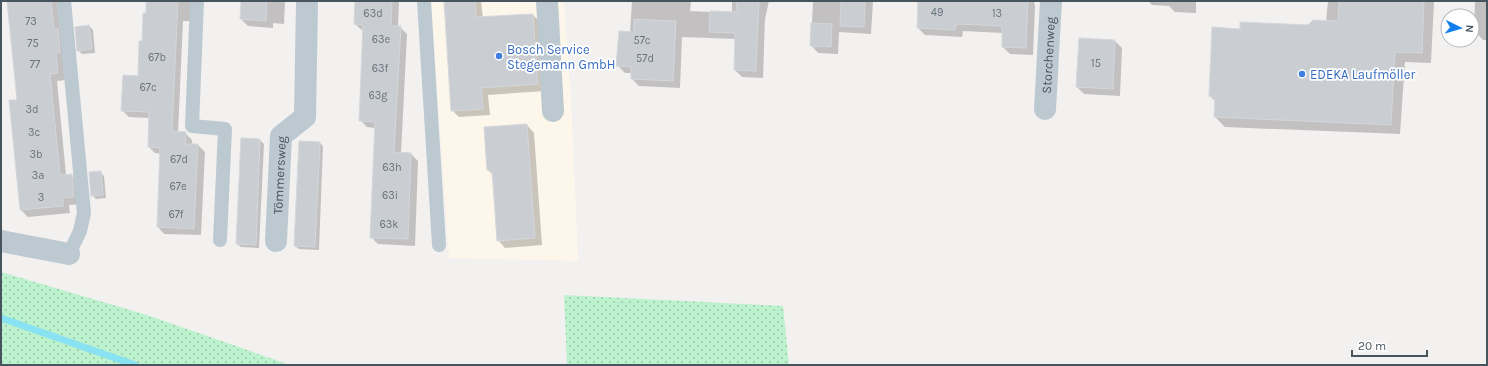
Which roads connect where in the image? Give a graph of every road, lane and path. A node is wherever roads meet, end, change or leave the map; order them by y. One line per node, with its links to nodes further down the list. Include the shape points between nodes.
1 (64, 1): 13 (lane, via 84,214 80,231)
2 (197, 1): 9 (lane, via 192,126 225,129)
3 (307, 1): 11 (street, Tömmersweg, via 305,117 282,136)
4 (424, 1): 12 (lane)
5 (547, 1): 8 (street)
6 (1051, 1): 7 (street, Storchenweg)
7 (1045, 109)
8 (553, 111)
9 (220, 240)
10 (1, 241): 13 (street)
11 (276, 241)
12 (439, 244)
13 (69, 254)

